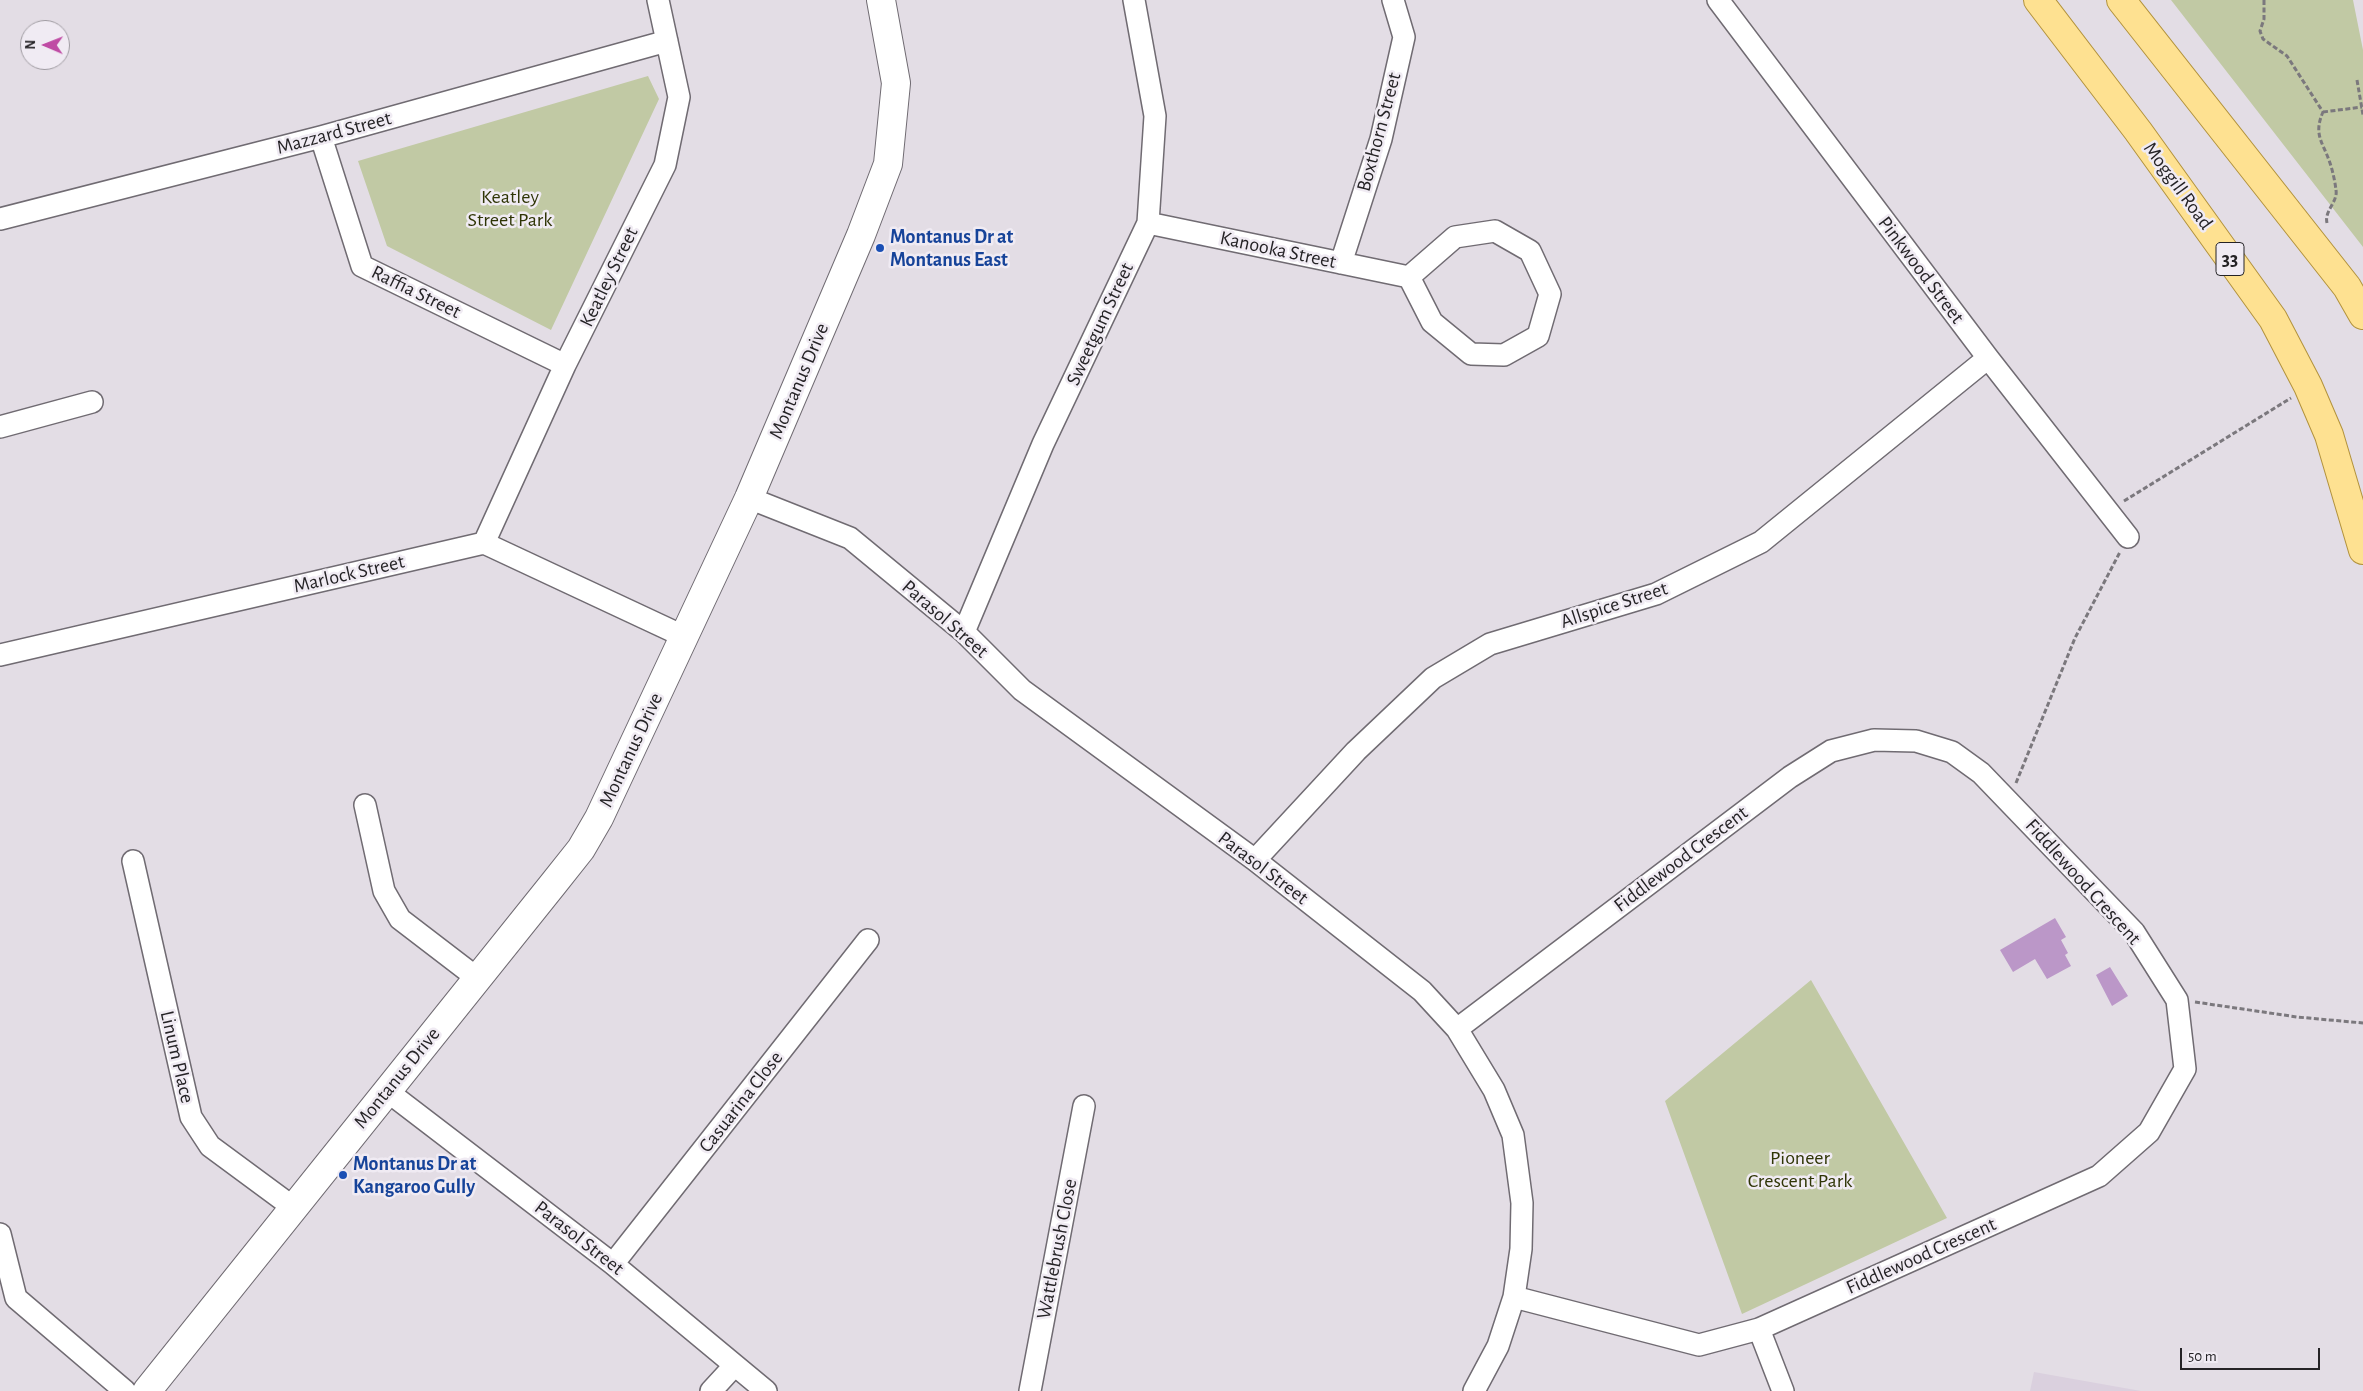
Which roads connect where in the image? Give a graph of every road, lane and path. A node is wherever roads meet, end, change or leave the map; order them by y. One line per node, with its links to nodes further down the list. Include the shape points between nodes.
1 (658, 0): 9 (street, Keatley Street)
2 (881, 0): 27 (street, Montanus Drive, via 896,84 888,164)
3 (1134, 0): 16 (street, Sweetgum Street, via 1155,116)
4 (1393, 0): 17 (street, Boxthorn Street, via 1404,37 1381,139)
5 (1718, 0): 21 (street, Pinkwood Street)
6 (2038, 0): 26 (main road, Moggill Road / 33, via 2138,131 2273,319)
7 (2120, 0): 18 (main road)
8 (2264, 0): 12 (path, via 2260,31 2263,39 2288,56)
9 (668, 41): 14 (street, Mazzard Street); 22 (street, Keatley Street, via 679,96 665,165)
10 (2363, 83): 11 (path, via 2358,80)
11 (2362, 107): 12 (path); 13 (path)
12 (2323, 112): 18 (path, via 2318,124 2320,144 2330,162 2337,193 2326,217 2332,238)
13 (2363, 115)
14 (321, 137): 15 (street, Mazzard Street); 22 (street, Raffia Street, via 362,266)
15 (0, 219)
16 (1148, 223): 17 (street, Kanooka Street); 32 (street, Sweetgum Street, via 1043,444)
17 (1341, 263): 19 (street, Kanooka Street)
18 (2328, 263): 20 (main road)
19 (1409, 277): 19 (street, via 1454,238 1495,231 1530,251 1550,294 1538,336 1504,355 1471,354 1432,322)
20 (2363, 315)
21 (1988, 358): 28 (street, Pinkwood Street); 37 (street, Allspice Street, via 1760,542 1656,594 1490,644 1432,678 1356,751)
22 (565, 365): 30 (street, Keatley Street)
23 (2295, 395): 28 (path)
24 (92, 402): 25 (street)
25 (0, 427)
26 (2352, 476): 31 (main road, Moggill Road / 33)
27 (749, 498): 32 (street, Parasol Street, via 850,538); 33 (street, Montanus Drive)
28 (2108, 510): 29 (street, Pinkwood Street)
29 (2128, 538): 35 (path, via 2075,638 2019,778)
30 (484, 543): 33 (street); 34 (street, Marlock Street)
31 (2363, 550)
32 (964, 632): 37 (street, Parasol Street, via 1022,690)
33 (683, 636): 40 (street, Montanus Drive, via 599,818 580,849)
34 (0, 655)
35 (2005, 797): 41 (street, Fiddlewood Crescent, via 2134,932); 43 (street, Fiddlewood Crescent, via 1981,773 1952,752 1916,741 1874,740 1831,751 1790,777)
36 (365, 805): 40 (street, via 384,891 400,919)
37 (1255, 860): 43 (street, Parasol Street, via 1422,991)
38 (133, 861): 46 (street, Linum Place, via 191,1117 210,1146)
39 (868, 940): 48 (street, Casuarina Close)
40 (478, 978): 44 (street, Montanus Drive)
41 (2177, 1000): 42 (path); 50 (street, Fiddlewood Crescent, via 2186,1068 2149,1132 2099,1176)
42 (2363, 1023)
43 (1456, 1029): 49 (street, Parasol Street, via 1494,1090 1513,1135 1522,1203 1522,1249)
44 (388, 1091): 46 (street, Montanus Drive); 48 (street, Parasol Street)
45 (1084, 1106): 56 (street, Wattlebrush Close)
46 (294, 1208): 53 (street, Montanus Drive)
47 (0, 1234): 52 (street, via 16,1298)
48 (613, 1264): 51 (street, Parasol Street)
49 (1514, 1297): 50 (street, Fiddlewood Crescent, via 1699,1345); 57 (street, Parasol Street, via 1498,1346)
50 (1759, 1329): 58 (street)
51 (734, 1366): 54 (street); 55 (street, Parasol Street)
52 (125, 1391)
53 (147, 1391)
54 (711, 1391)
55 (766, 1391)
56 (1030, 1391)
57 (1474, 1391)
58 (1783, 1391)

